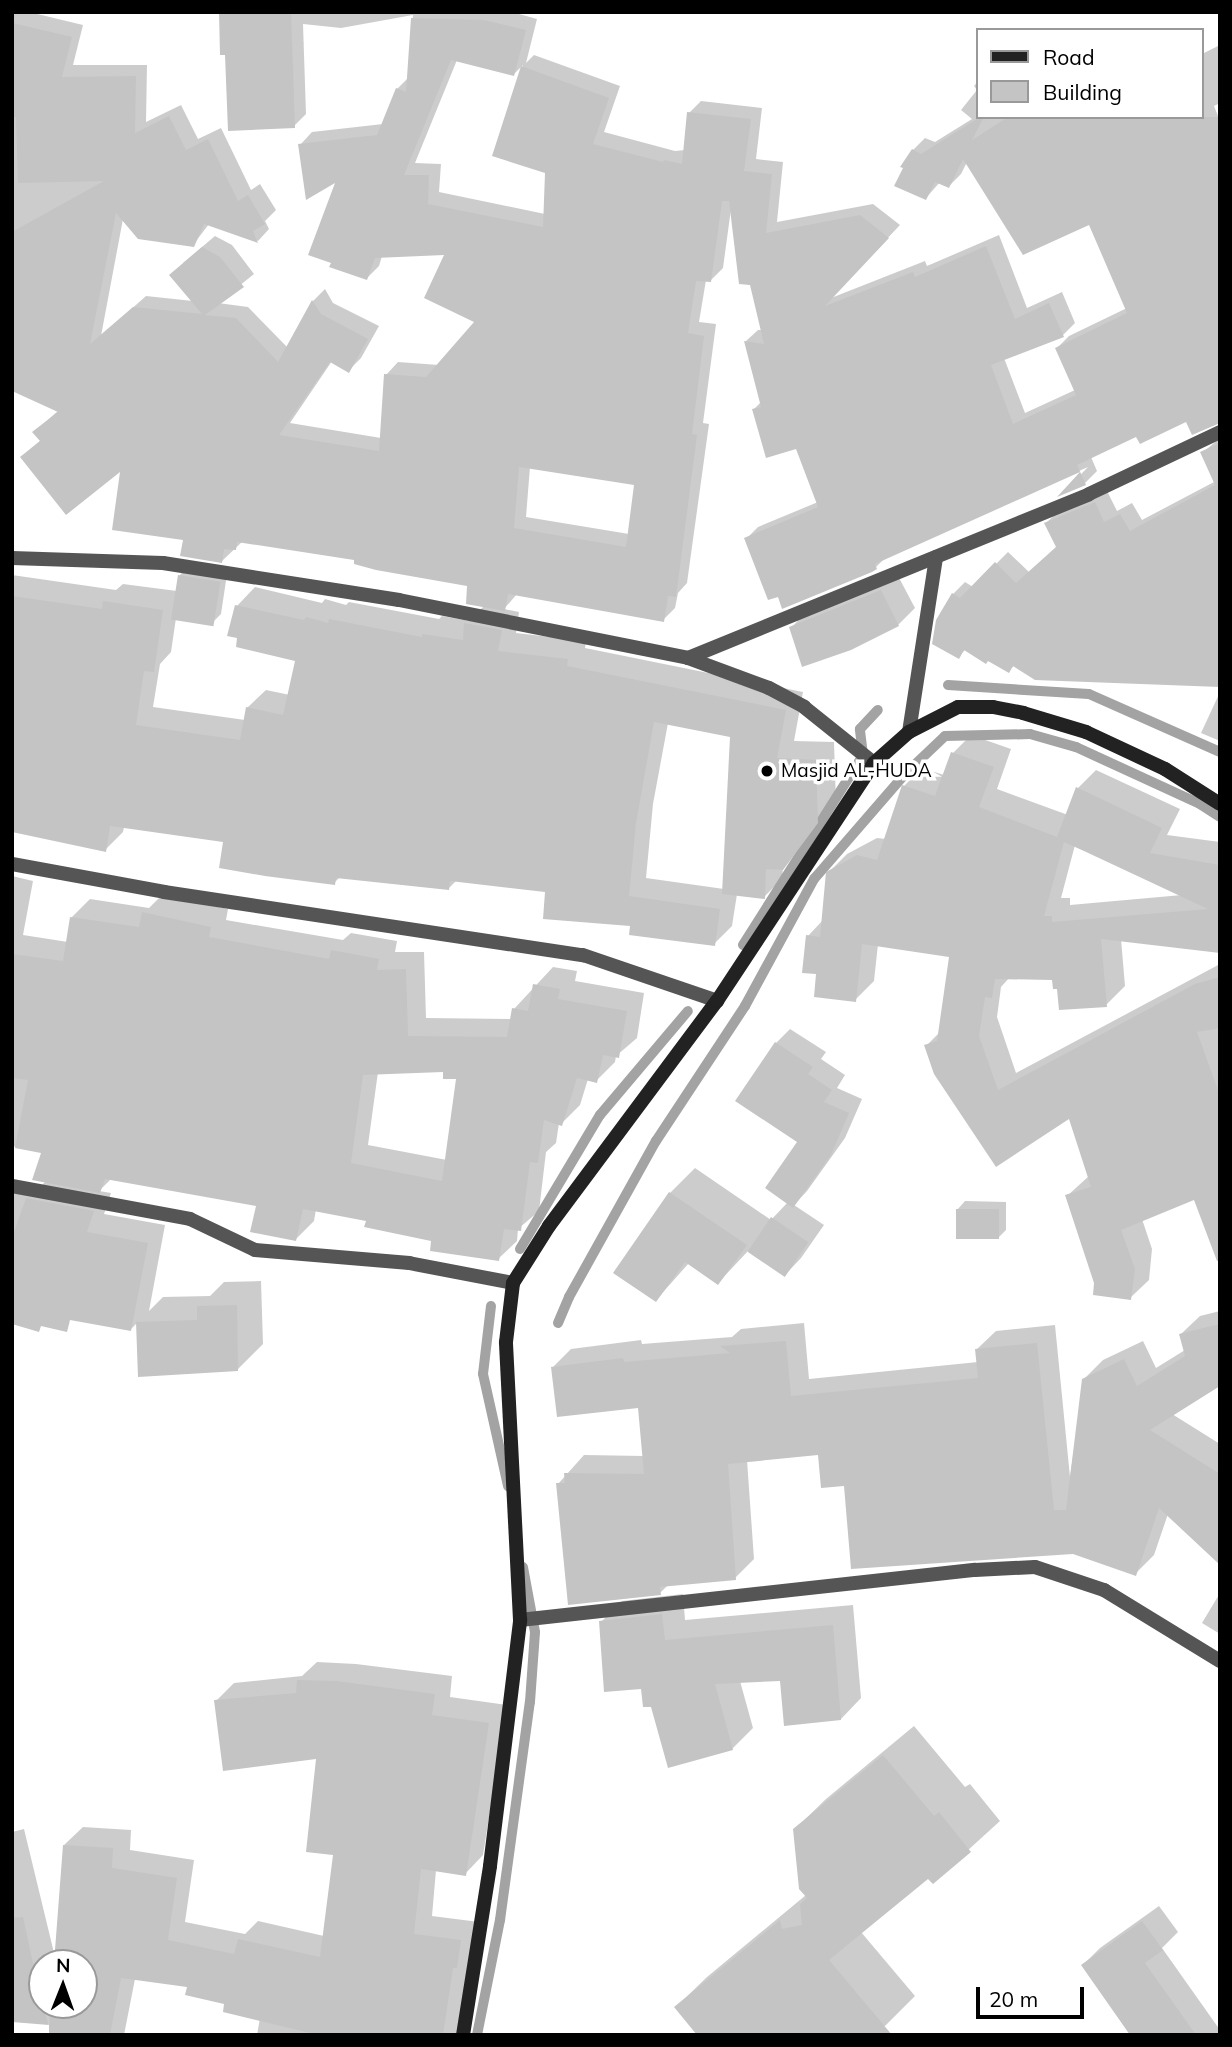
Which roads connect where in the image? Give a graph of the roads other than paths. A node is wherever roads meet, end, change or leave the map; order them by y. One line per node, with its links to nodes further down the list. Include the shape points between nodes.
1 (1220, 432): 2 (street, via 1088,495)
2 (936, 557): 4 (street); 5 (street)
3 (12, 558): 4 (street, via 163,563 399,600)
4 (688, 658): 6 (street, via 769,688 804,707)
5 (909, 732): 6 (street); 7 (street, via 958,707 1023,713 1097,738 1165,769)
6 (874, 763): 9 (street)
7 (1220, 804)
8 (12, 864): 9 (street, via 164,892 583,955)
9 (717, 1001): 11 (street, via 549,1226)
10 (12, 1186): 11 (street, via 190,1219 255,1251 409,1263)
11 (513, 1283): 12 (street, via 506,1342)
12 (520, 1620): 13 (street, via 1035,1567 1104,1590); 14 (street, via 490,1866)
13 (1220, 1661)
14 (463, 2035)

